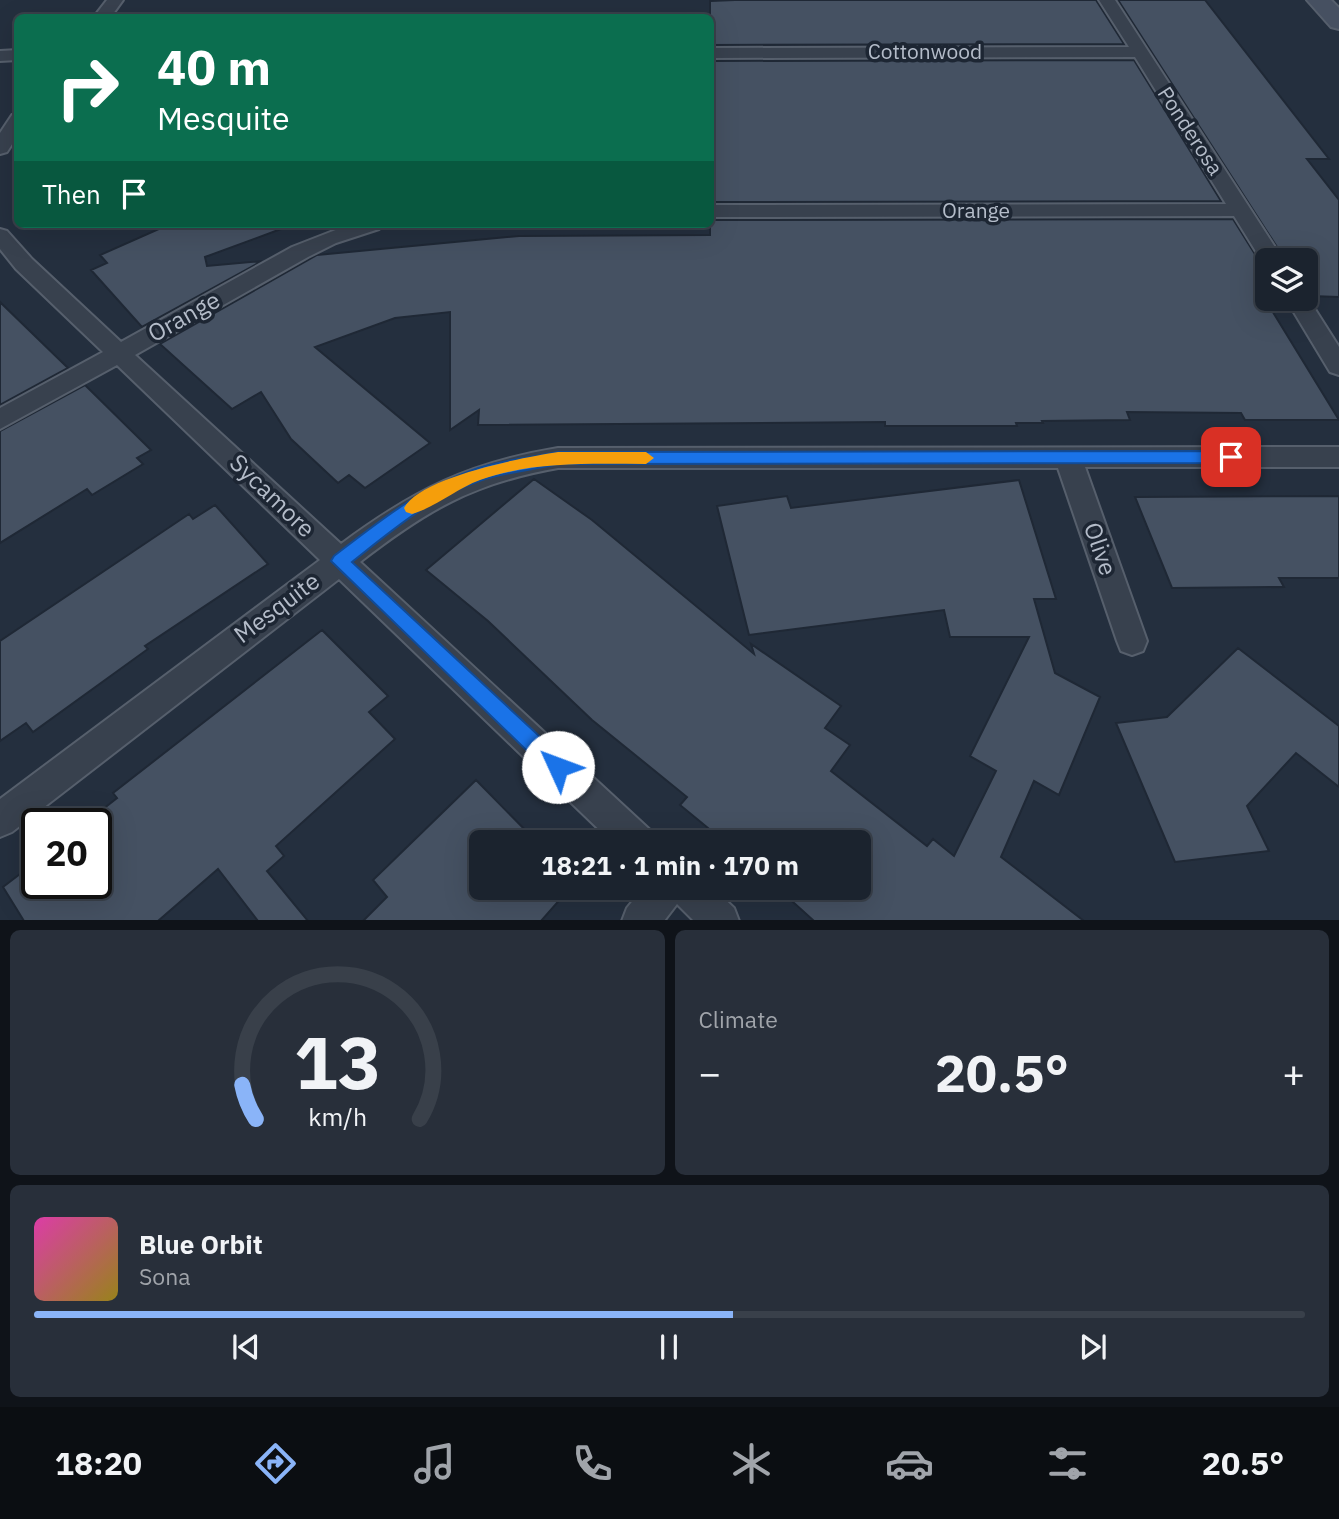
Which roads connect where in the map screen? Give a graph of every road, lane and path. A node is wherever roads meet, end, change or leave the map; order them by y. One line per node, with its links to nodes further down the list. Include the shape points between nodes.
1 (115, 0): 4 (lane)
2 (1107, 0): 6 (lane, Ponderosa)
3 (1318, 0): 5 (main road)
4 (104, 14)
5 (1339, 22)
6 (1139, 52): 7 (lane, Cottonwood); 10 (lane, Ponderosa)
7 (714, 53)
8 (14, 125): 9 (lane)
9 (0, 148)
10 (1241, 210): 11 (lane, Orange); 14 (lane, Ponderosa)
11 (714, 211)
12 (360, 228): 16 (lane, Orange, via 300,252)
13 (0, 236): 16 (lane, Sycamore)
14 (1265, 248)
15 (1305, 311): 17 (lane)
16 (121, 353): 18 (lane, Orange); 21 (lane, Sycamore)
17 (1339, 366)
18 (0, 419)
19 (1068, 457): 20 (lane, Mesquite); 21 (lane, Mesquite, via 558,458 477,475 437,492); 22 (lane, Olive)
20 (1339, 457)
21 (340, 561): 23 (lane, Mesquite); 24 (lane, Sycamore)
22 (1132, 641)
23 (0, 820)
24 (625, 830)
25 (657, 900): 27 (lane)
26 (700, 900): 28 (lane)
27 (640, 920)
28 (721, 920)

